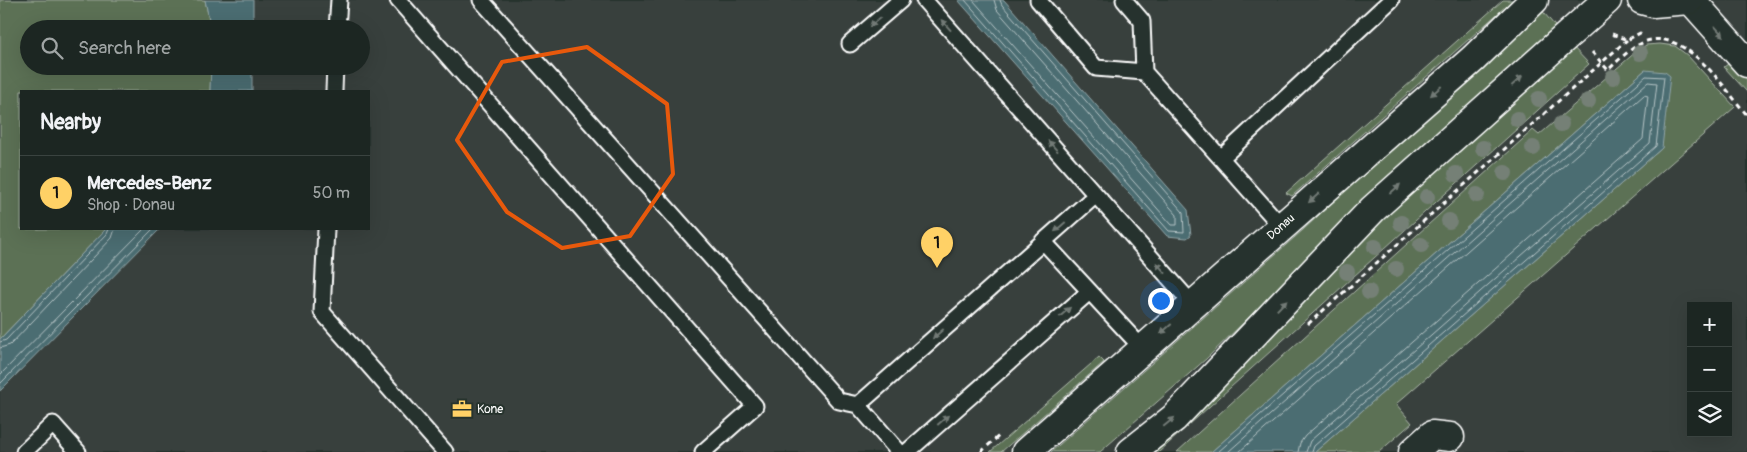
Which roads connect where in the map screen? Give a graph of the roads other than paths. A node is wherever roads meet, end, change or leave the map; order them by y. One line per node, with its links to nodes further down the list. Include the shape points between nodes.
1 (339, 0): 13 (lane)
2 (398, 0): 32 (lane, via 755,406)
3 (481, 0): 27 (lane, via 839,401)
4 (901, 0): 14 (lane, one-way to 14)
5 (924, 0): 20 (lane, one-way to 5)
6 (1038, 0): 16 (lane, via 1096,68)
7 (1124, 0): 16 (lane, via 1142,21)
8 (1391, 0): 19 (lane)
9 (1534, 0): 21 (main road, Donau, one-way to 21, via 1473,59)
10 (1607, 0): 36 (main road, one-way to 10, via 1174,418 1373,209)
11 (1642, 0): 12 (main road, via 1653,3)
12 (1690, 0): 15 (main road, one-way to 15)
13 (338, 20)
14 (850, 44)
15 (1747, 63)
16 (1144, 72): 19 (lane)
17 (335, 75): 18 (lane)
18 (334, 90)
19 (1221, 158): 21 (lane)
20 (1096, 195): 23 (lane, one-way to 23); 25 (lane, one-way to 20)
21 (1282, 227): 25 (main road, Donau)
22 (326, 230): 31 (lane, via 322,312)
23 (1043, 241): 24 (lane); 27 (lane, one-way to 27)
24 (1089, 292): 26 (lane); 34 (lane, one-way to 24)
25 (1193, 305): 26 (main road, Donau, one-way to 26)
26 (1143, 350): 35 (main road, Donau)
27 (858, 405): 33 (lane)
28 (1450, 437): 37 (main road, via 1432,435)
29 (24, 452): 30 (lane, via 53,424)
30 (78, 452)
31 (445, 452)
32 (703, 452)
33 (899, 452)
34 (907, 452)
35 (1026, 452)
36 (1131, 452)
37 (1413, 452)

